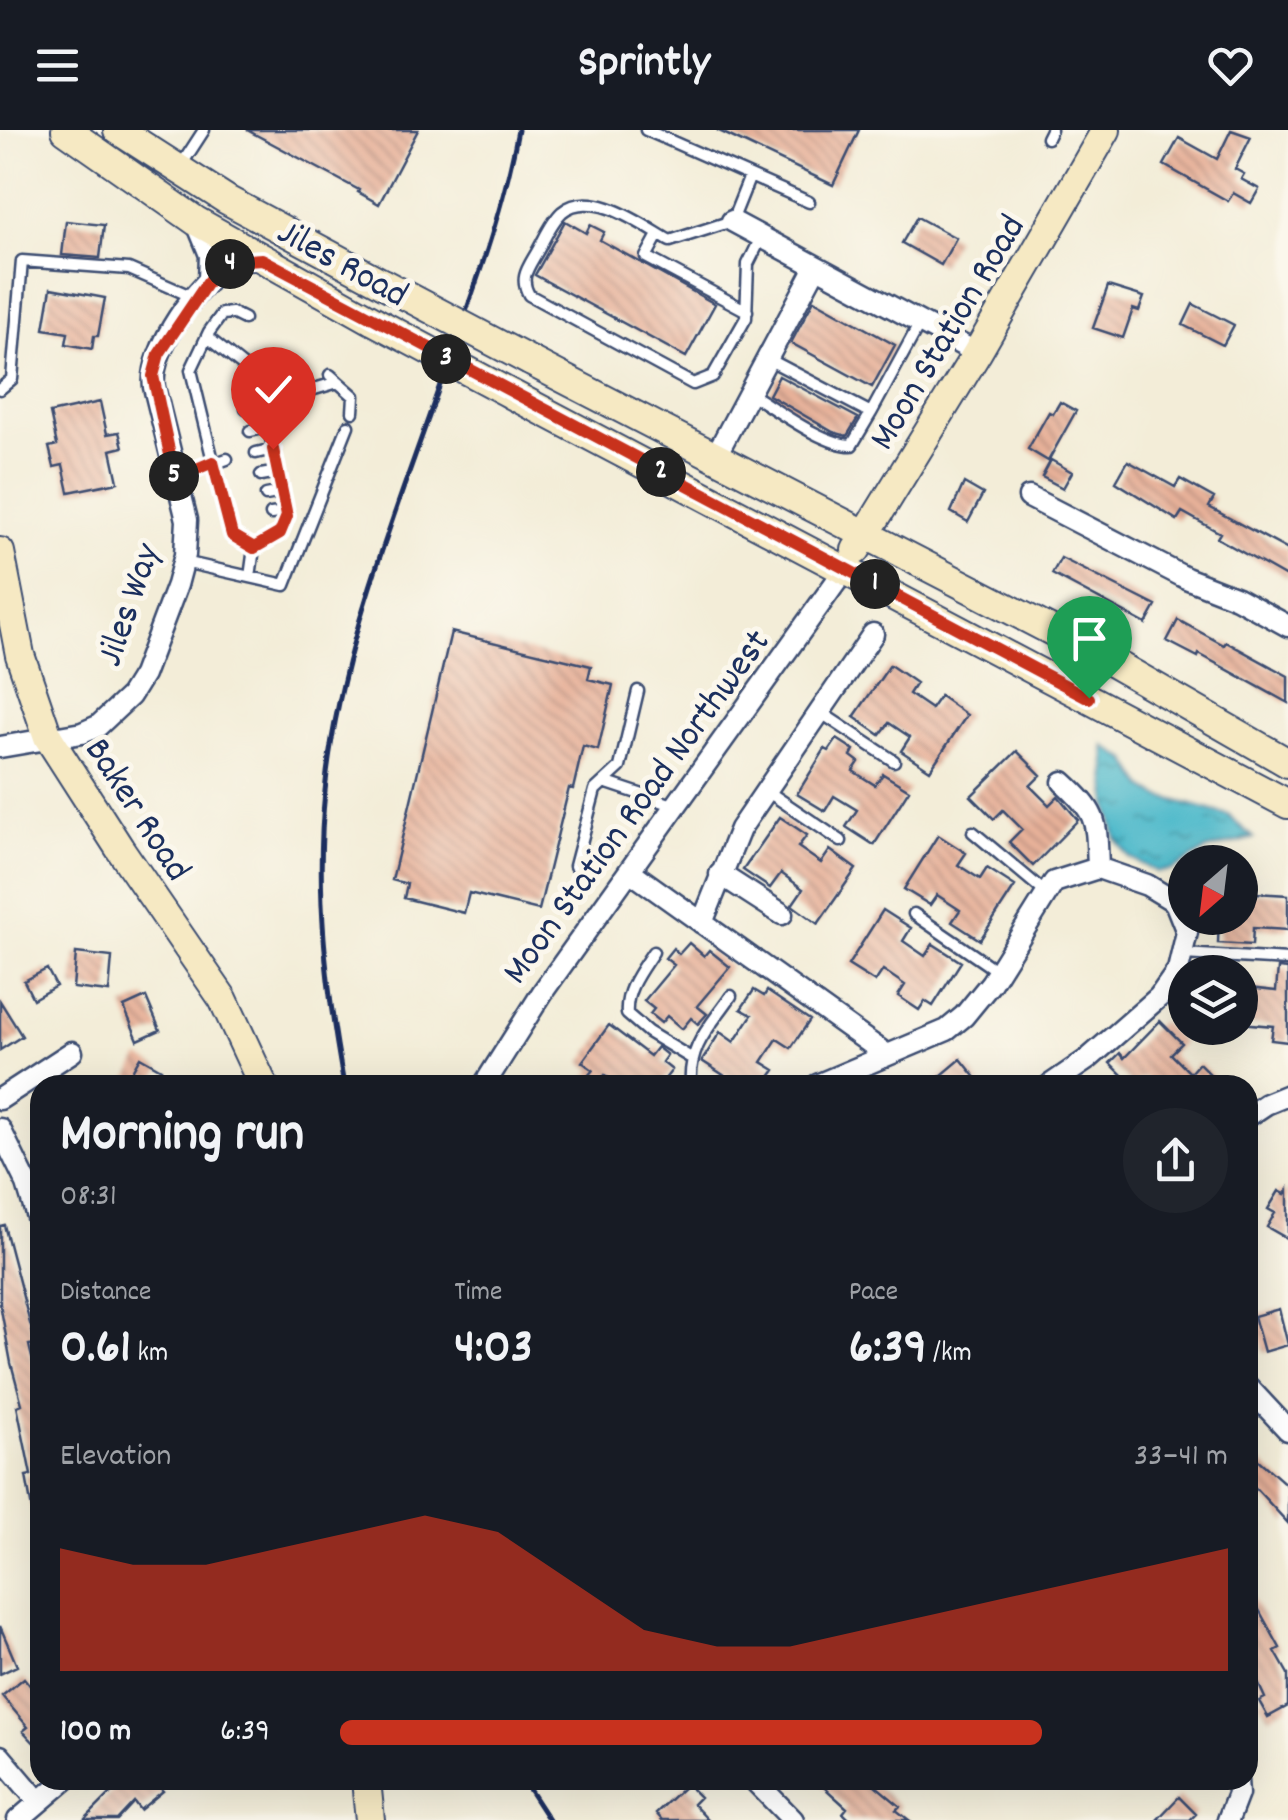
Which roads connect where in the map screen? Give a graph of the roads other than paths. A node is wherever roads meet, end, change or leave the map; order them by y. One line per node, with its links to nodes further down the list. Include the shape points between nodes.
1 (66, 130): 9 (street, Jiles Road)
2 (118, 130): 6 (street, Jiles Road)
3 (204, 130): 6 (lane)
4 (646, 130): 7 (lane)
5 (1106, 130): 21 (street, Moon Station Road)
6 (178, 170): 42 (street, Jiles Road, bridge)
7 (750, 176): 8 (lane); 10 (lane)
8 (809, 202)
9 (196, 221): 13 (street, Jiles Road); 15 (street, via 210,255)
10 (732, 221): 11 (lane, via 670,241); 12 (street)
11 (658, 234): 17 (lane, via 646,257); 17 (lane, via 599,204 566,209 523,286 693,384 713,376)
12 (762, 236): 14 (street); 17 (lane, via 748,264)
13 (262, 259): 15 (street, Jiles Way, via 234,261); 59 (street, Jiles Road, bridge)
14 (816, 267): 19 (street); 22 (street)
15 (209, 280): 16 (street, Jiles Way)
16 (194, 298): 25 (lane, via 130,269 22,260 12,379); 47 (street, Jiles Way, via 164,344 153,376)
17 (746, 311)
18 (244, 320): 20 (lane, via 222,314)
19 (920, 322): 21 (street); 32 (lane)
20 (207, 337): 23 (lane); 28 (lane, via 191,370)
21 (977, 353): 55 (street, Moon Station Road)
22 (768, 359): 27 (street); 32 (lane)
23 (256, 383): 24 (lane); 29 (lane)
24 (242, 386)
25 (0, 389)
26 (211, 393): 28 (lane)
27 (750, 393): 32 (lane, via 848,446); 42 (street)
28 (197, 395): 34 (lane)
29 (264, 404): 30 (lane); 31 (lane, via 334,379 354,396); 36 (lane)
30 (246, 408)
31 (354, 412)
32 (870, 413)
33 (216, 415): 34 (lane)
34 (202, 418): 39 (lane)
35 (348, 426): 60 (lane, via 285,585)
36 (268, 427): 37 (lane); 40 (lane)
37 (250, 430)
38 (221, 437): 39 (lane)
39 (207, 440): 44 (lane)
40 (273, 449): 41 (lane); 45 (lane)
41 (256, 453)
42 (716, 458): 55 (street, Jiles Road)
43 (228, 459): 44 (lane)
44 (213, 462): 47 (lane); 52 (lane, via 225,482)
45 (278, 472): 46 (lane); 48 (lane)
46 (262, 475)
47 (175, 478): 58 (street, Jiles Way, via 187,520)
48 (282, 492): 49 (lane); 53 (lane)
49 (266, 494)
50 (1028, 497): 61 (street)
51 (236, 500): 52 (lane)
52 (224, 502): 56 (lane, via 234,521 232,535)
53 (286, 512): 54 (lane); 56 (lane, via 280,533)
54 (271, 514)
55 (866, 535): 59 (street, Moon Station Road); 68 (street, Jiles Road, via 1110,661)
56 (254, 548): 60 (lane)
57 (0, 552): 65 (street, Baker Road, via 20,655)
58 (183, 562): 60 (lane); 65 (street, Jiles Way, via 160,636 130,696 98,726)
59 (846, 568): 72 (street, Jiles Road); 73 (street, Moon Station Road Northwest)
60 (250, 577)
61 (1288, 626)
62 (873, 634): 64 (street)
63 (638, 691): 69 (lane, via 620,766)
64 (820, 712): 67 (lane); 71 (street)
65 (48, 737): 66 (street, Jiles Way); 93 (street, Baker Road, via 223,999)
66 (0, 747)
67 (894, 761)
68 (1288, 763)
69 (604, 782): 73 (lane); 76 (lane, via 595,790)
70 (1063, 782): 77 (street, via 1096,821)
71 (767, 790): 75 (lane); 79 (street)
72 (1288, 804)
73 (677, 806): 78 (street, Moon Station Road Northwest)
74 (973, 832): 80 (lane)
75 (841, 841)
76 (575, 866)
77 (1098, 868): 80 (street, via 1054,882); 85 (street, via 1175,902 1187,932)
78 (631, 872): 83 (street); 94 (street, Moon Station Road Northwest)
79 (720, 874): 81 (street); 83 (street)
80 (1046, 894): 87 (street)
81 (782, 914)
82 (914, 914): 87 (lane)
83 (702, 922): 90 (street)
84 (653, 952): 91 (lane, via 631,986 627,1014)
85 (1183, 954): 86 (lane); 97 (street, via 1159,996)
86 (1288, 960)
87 (997, 971): 90 (street, via 947,1030)
88 (731, 996): 91 (lane)
89 (72, 1052): 92 (street)
90 (887, 1055): 96 (street)
91 (691, 1058): 95 (lane)
92 (37, 1075)
93 (258, 1075)
94 (490, 1075)
95 (691, 1075)
96 (840, 1075)
97 (1065, 1075)
98 (30, 1079): 100 (street)
99 (1288, 1095): 101 (street)
100 (0, 1099)
101 (1258, 1109)
102 (0, 1129): 103 (street)
103 (30, 1191)
104 (1258, 1398): 105 (street)
105 (1288, 1430)
106 (0, 1756): 111 (street)
107 (53, 1790): 111 (street)
108 (367, 1790): 113 (street)
109 (764, 1790): 114 (street)
110 (1238, 1790): 115 (street)
111 (39, 1802): 112 (street)
112 (18, 1820)
113 (370, 1820)
114 (793, 1820)
115 (1228, 1820)

